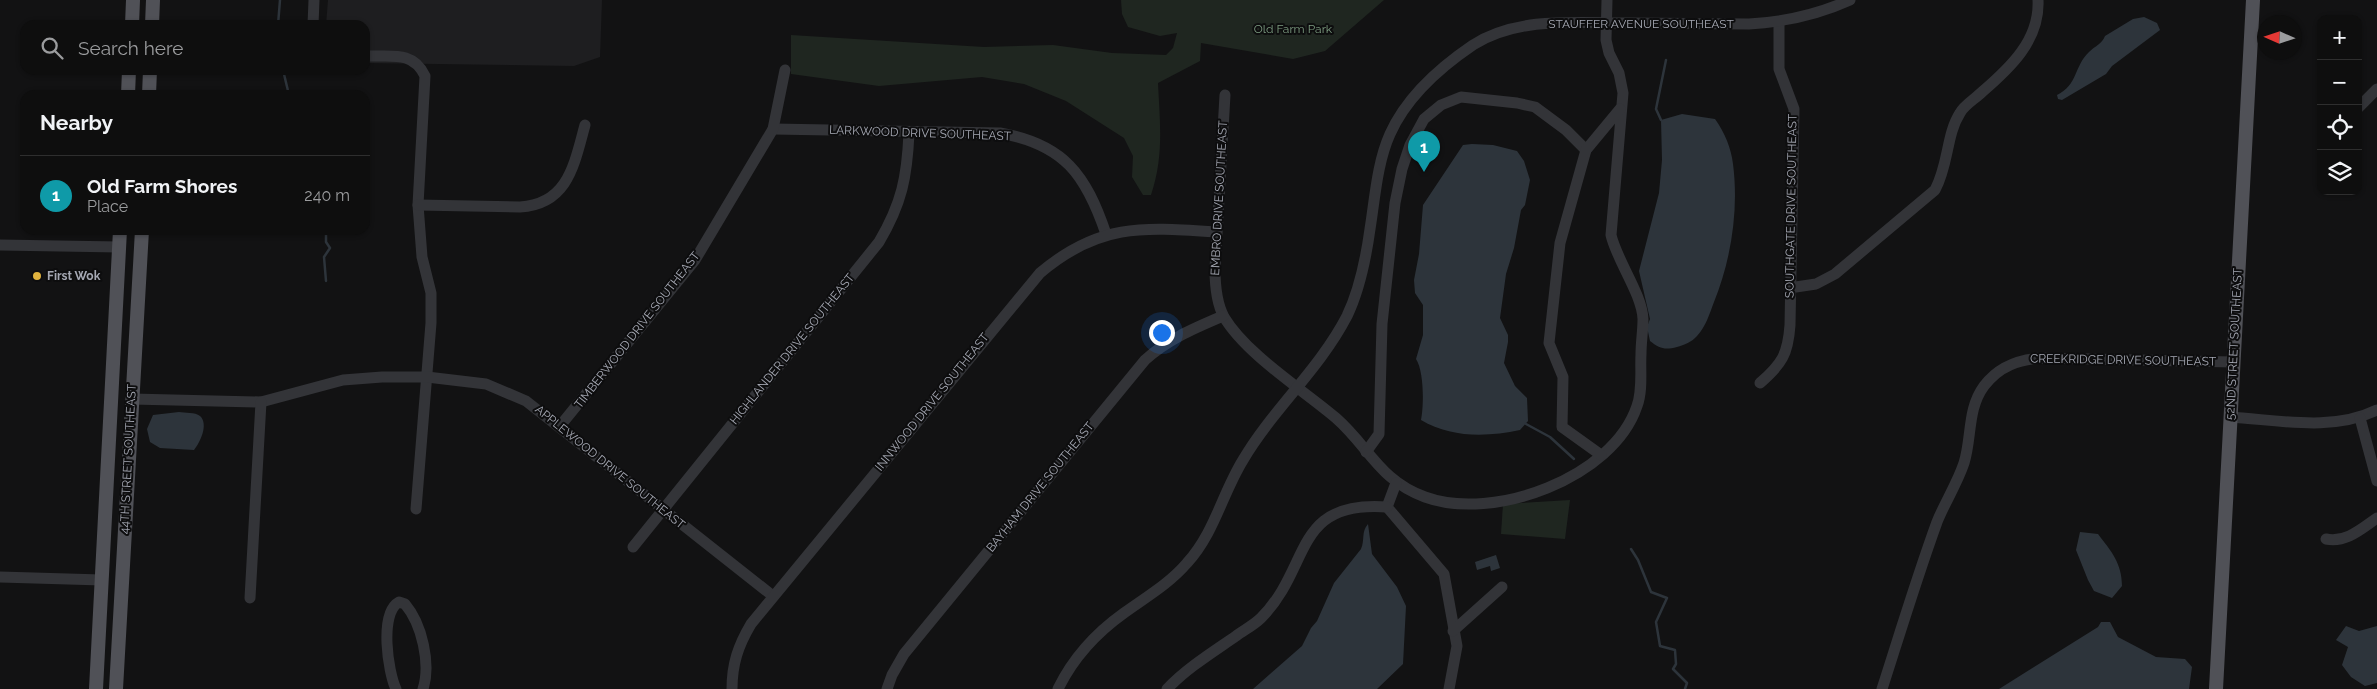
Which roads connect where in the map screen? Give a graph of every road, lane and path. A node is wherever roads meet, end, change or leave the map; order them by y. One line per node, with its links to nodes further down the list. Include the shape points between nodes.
1 (314, 0): 11 (street)
2 (1607, 0): 13 (street, EMBRO DRIVE SOUTHEAST)
3 (1850, 0): 7 (street, STAUFFER AVENUE SOUTHEAST)
4 (2038, 0): 36 (street, via 2031,35 2020,57 1961,111 1951,135 1942,177 1935,190 1835,274 1816,284)
5 (2253, 0): 38 (main road, 52ND STREET SOUTHEAST)
6 (149, 3): 10 (main road)
7 (1824, 5): 12 (street, STAUFFER AVENUE SOUTHEAST)
8 (133, 12): 9 (main road)
9 (143, 20)
10 (151, 20)
11 (313, 20)
12 (1779, 22): 13 (street, STAUFFER AVENUE SOUTHEAST); 36 (street, SOUTHGATE DRIVE SOUTHEAST, via 1778,69 1794,109)
13 (1606, 23): 23 (street, EMBRO DRIVE SOUTHEAST, via 1609,53 1619,73 1623,93); 42 (street, STAUFFER AVENUE SOUTHEAST, via 1544,23 1503,32 1476,43 1423,85 1389,136 1379,172 1367,251 1348,314)
14 (370, 56): 28 (street, via 410,58 420,65 425,76)
15 (785, 70): 25 (street, TIMBERWOOD DRIVE SOUTHEAST)
16 (130, 75): 19 (main road)
17 (150, 75): 20 (main road)
18 (2377, 89): 22 (street)
19 (128, 90)
20 (149, 90)
21 (1225, 95): 29 (street, EMBRO DRIVE SOUTHEAST)
22 (2361, 105)
23 (1620, 109): 27 (street); 50 (street, EMBRO DRIVE SOUTHEAST, via 1611,235 1643,318 1640,383 1638,405 1631,419)
24 (585, 125): 28 (street, via 568,176 550,200 536,206)
25 (773, 129): 26 (street, LARKWOOD DRIVE SOUTHEAST); 48 (street, TIMBERWOOD DRIVE SOUTHEAST, via 695,260)
26 (910, 133): 30 (street, LARKWOOD DRIVE SOUTHEAST, via 1000,133 1031,140 1067,162 1079,176 1094,200); 55 (street, HIGHLANDER DRIVE SOUTHEAST, via 904,188 894,217 879,242)
27 (1586, 150): 49 (street, via 1535,107 1517,103 1462,97 1441,105 1424,119 1404,161 1395,203 1382,324 1379,434); 50 (street, via 1560,243 1549,343 1563,378 1562,428)
28 (418, 205): 40 (street, via 422,257 431,293)
29 (1216, 232): 30 (street, INNWOOD DRIVE SOUTHEAST, via 1156,228); 37 (street, EMBRO DRIVE SOUTHEAST, via 1215,280)
30 (1106, 234): 62 (street, INNWOOD DRIVE SOUTHEAST, via 1062,254 1040,273)
31 (120, 235): 34 (main road, 44TH STREET SOUTHEAST)
32 (142, 235): 35 (main road, 44TH STREET SOUTHEAST)
33 (0, 245): 34 (street)
34 (119, 247): 35 (main road, via 125,275 130,280); 39 (main road, 44TH STREET SOUTHEAST)
35 (139, 281): 43 (main road, 44TH STREET SOUTHEAST)
36 (1789, 288): 41 (street, SOUTHGATE DRIVE SOUTHEAST, via 1787,349 1776,369)
37 (1223, 316): 42 (street, EMBRO DRIVE SOUTHEAST, via 1253,350); 73 (street, BAYHAM DRIVE SOUTHEAST, via 1176,337 1145,360 908,648)
38 (2233, 362): 46 (main road, 52ND STREET SOUTHEAST); 77 (street, CREEKRIDGE DRIVE SOUTHEAST, via 2043,358 2024,359 1995,374 1976,400 1964,461 1941,512)
39 (113, 368): 43 (main road, via 120,391); 60 (main road, 44TH STREET SOUTHEAST)
40 (427, 377): 44 (street, APPLEWOOD DRIVE SOUTHEAST, via 342,380); 48 (street, APPLEWOOD DRIVE SOUTHEAST, via 477,383 508,392); 54 (street)
41 (1760, 383)
42 (1299, 387): 49 (street, EMBRO DRIVE SOUTHEAST, via 1337,419); 74 (street, STAUFFER AVENUE SOUTHEAST, via 1242,461 1209,533 1192,558 1170,580 1096,636 1076,658)
43 (132, 399): 44 (street, APPLEWOOD DRIVE SOUTHEAST); 65 (main road, 44TH STREET SOUTHEAST)
44 (261, 402): 63 (street)
45 (2377, 410): 47 (street)
46 (2230, 417): 47 (street, via 2335,423); 78 (main road, 52ND STREET SOUTHEAST)
47 (2360, 418): 51 (street)
48 (560, 426): 55 (street, APPLEWOOD DRIVE SOUTHEAST)
49 (1366, 452): 52 (street, EMBRO DRIVE SOUTHEAST)
50 (1601, 455): 52 (street, EMBRO DRIVE SOUTHEAST, via 1557,484 1492,503 1471,505 1438,501)
51 (2377, 481)
52 (1396, 483): 53 (street)
53 (1387, 507): 64 (street, via 1444,574); 75 (street, via 1363,505 1342,509 1324,520 1307,538 1287,584 1261,618)
54 (416, 509)
55 (661, 509): 58 (street, HIGHLANDER DRIVE SOUTHEAST); 62 (street, APPLEWOOD DRIVE SOUTHEAST)
56 (2377, 518): 57 (street, via 2352,536 2339,541)
57 (2326, 539)
58 (633, 546)
59 (0, 577): 60 (street)
60 (102, 580): 65 (main road, via 116,593); 66 (main road, 44TH STREET SOUTHEAST)
61 (1502, 587): 64 (street)
62 (774, 596): 72 (street, INNWOOD DRIVE SOUTHEAST, via 750,624 737,650 732,668)
63 (250, 598)
64 (1453, 631): 76 (street, via 1456,646)
65 (118, 654): 69 (main road, 44TH STREET SOUTHEAST)
66 (97, 673): 67 (main road, 44TH STREET SOUTHEAST); 68 (main road)
67 (96, 689)
68 (103, 689)
69 (116, 689)
70 (396, 689): 71 (street, via 390,674 387,649 391,611 400,602 406,604 416,621 426,666)
71 (422, 689)
72 (732, 689)
73 (887, 689)
74 (1058, 689)
75 (1167, 689)
76 (1449, 689)
77 (1882, 689)
78 (2216, 689)

